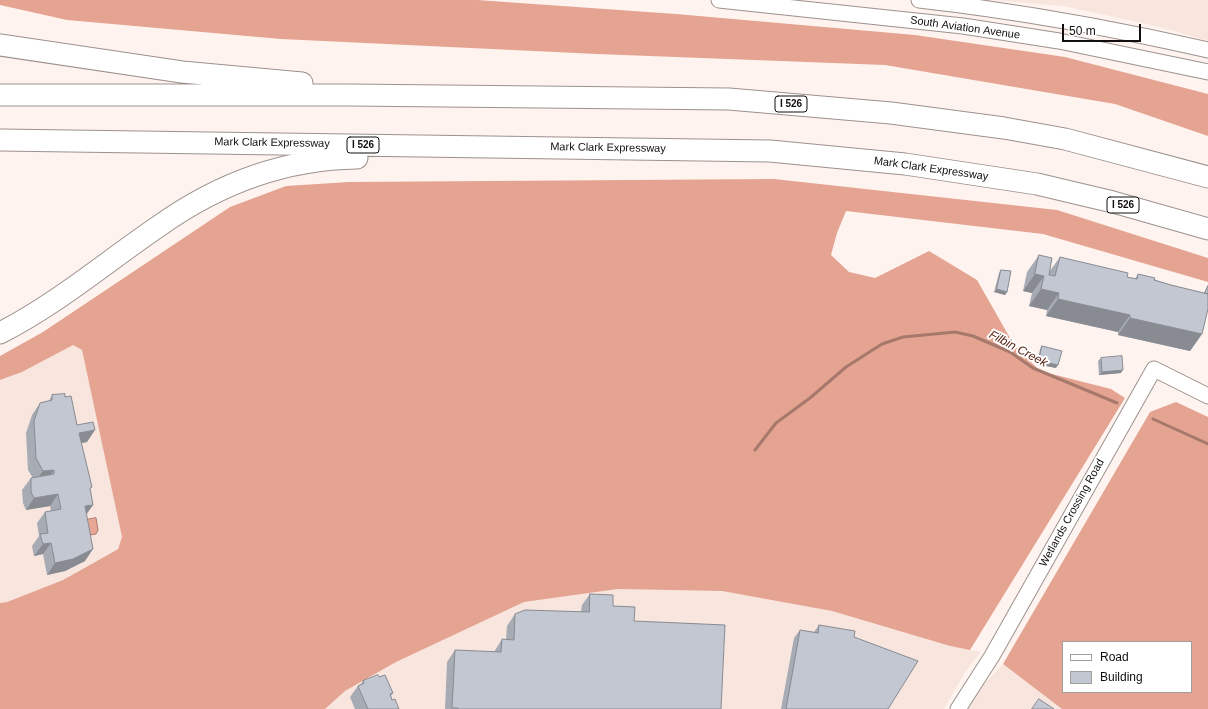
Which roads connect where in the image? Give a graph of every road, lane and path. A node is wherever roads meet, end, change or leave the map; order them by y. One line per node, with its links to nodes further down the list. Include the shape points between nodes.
1 (719, 0): 4 (street, South Aviation Avenue)
2 (919, 0): 3 (street, South Aviation Avenue)
3 (1006, 5): 4 (street); 6 (street, South Aviation Avenue)
4 (1003, 32): 7 (street, South Aviation Avenue)
5 (0, 45): 9 (highway, via 182,72 350,87)
6 (1208, 50)
7 (1208, 72)
8 (0, 95): 9 (highway, I 526)
9 (541, 97): 12 (highway, I 526, via 729,99 951,120 1065,139)
10 (0, 140): 11 (highway, Mark Clark Expressway / I 526)
11 (725, 150): 13 (highway, Mark Clark Expressway / I 526, via 770,151 905,164 1030,183 1113,202); 14 (highway, via 335,158 275,169 246,178 190,206 160,224 25,320)
12 (1208, 177)
13 (1208, 229)
14 (0, 333)
15 (1208, 396): 16 (street, Wetlands Crossing Road, via 1154,369 992,656)
16 (958, 709)

